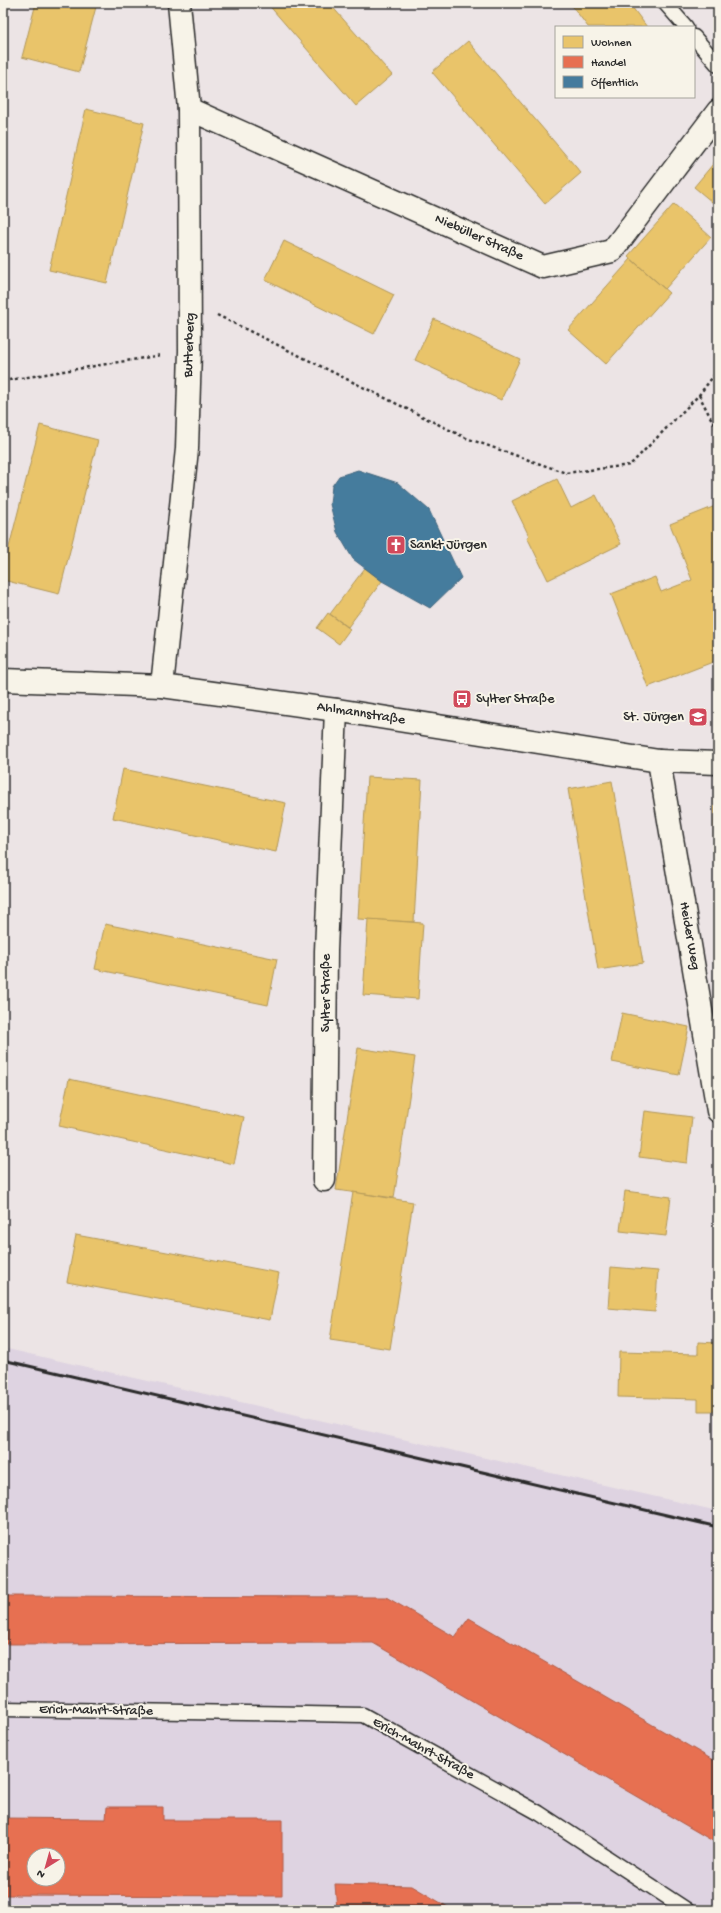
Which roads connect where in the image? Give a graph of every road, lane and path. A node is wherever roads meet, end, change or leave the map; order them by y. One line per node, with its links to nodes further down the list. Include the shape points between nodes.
1 (179, 3): 6 (street, Butterberg)
2 (665, 3): 3 (lane)
3 (685, 26)
4 (695, 38): 5 (lane)
5 (718, 65)
6 (189, 109): 7 (street, Niebüller Straße, via 543,267 612,251); 8 (street, Butterberg)
7 (718, 111)
8 (191, 302): 9 (street, Butterberg); 12 (path, via 466,438 566,473 630,465)
9 (190, 351): 11 (path); 15 (street, Butterberg, via 186,449)
10 (718, 370): 12 (path)
11 (3, 381)
12 (699, 396): 13 (path)
13 (718, 432)
14 (3, 680): 15 (street, Ahlmannstraße)
15 (162, 686): 16 (street, Ahlmannstraße)
16 (336, 710): 17 (street, Ahlmannstraße); 20 (street, Sylter Straße, via 326,951)
17 (659, 761): 18 (street, Ahlmannstraße); 19 (street, Heider Weg)
18 (718, 763)
19 (718, 1111)
20 (324, 1180)
21 (3, 1710): 22 (lane, Erich-Mahrt-Straße, via 363,1715 539,1813)
22 (687, 1910)

